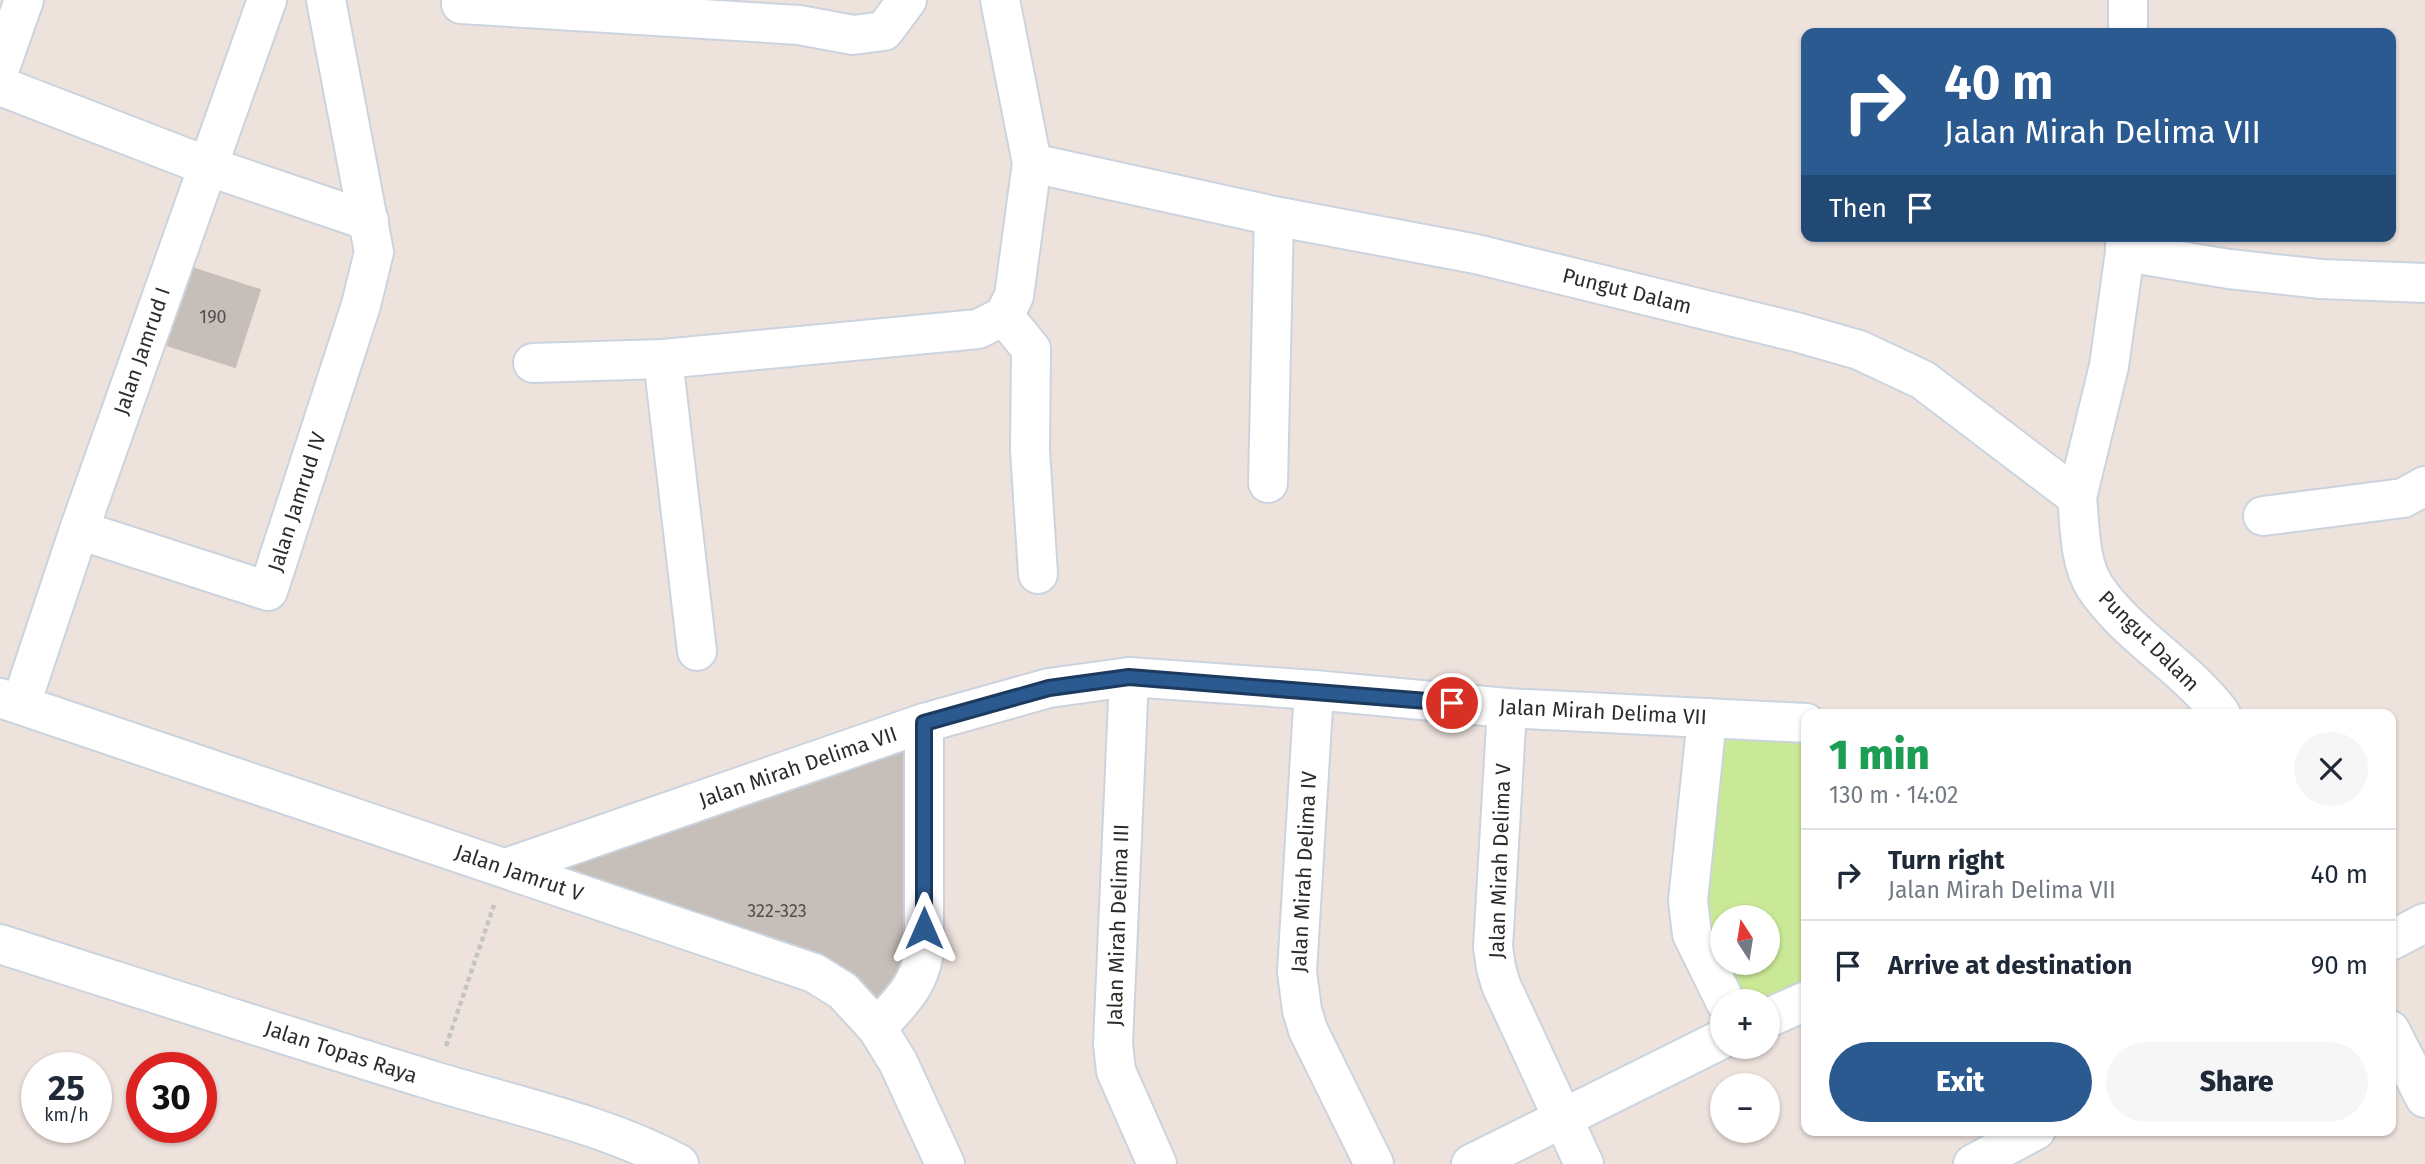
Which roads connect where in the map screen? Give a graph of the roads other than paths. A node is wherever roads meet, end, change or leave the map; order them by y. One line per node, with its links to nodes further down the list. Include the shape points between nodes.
1 (24, 0): 9 (street)
2 (267, 0): 12 (street, Jalan Jamrud I)
3 (326, 0): 14 (street)
4 (461, 0): 5 (street, via 461,4 799,25 853,36 884,31)
5 (907, 0)
6 (1000, 0): 11 (street)
7 (2128, 0): 8 (street)
8 (2128, 28)
9 (0, 68)
10 (17, 92): 12 (street)
11 (1032, 163): 13 (street, Pungut Dalam); 17 (street, via 1014,296)
12 (207, 166): 14 (street); 24 (street, Jalan Jamrud I)
13 (1274, 216): 20 (street); 22 (street, Pungut Dalam, via 1476,254 1859,350 1923,380)
14 (369, 221): 24 (street, Jalan Jamrud IV, via 374,252 361,305 268,591)
15 (2125, 244): 16 (street, via 2229,269); 22 (street, via 2109,366)
16 (2425, 283)
17 (1004, 316): 18 (street, via 978,329); 25 (street, via 1031,349 1030,450)
18 (663, 359): 19 (street); 26 (street)
19 (533, 363)
20 (1268, 483)
21 (2425, 486): 23 (street, via 2403,498)
22 (2077, 497): 31 (street, Pungut Dalam, via 2082,551 2094,586)
23 (2263, 516)
24 (79, 530): 29 (street, Jalan Jamrud I)
25 (1038, 574)
26 (697, 651)
27 (1129, 677): 28 (street, Jalan Mirah Delima VII); 33 (street, Jalan Mirah Delima VII, via 1049,688); 50 (street, Jalan Mirah Delima III, via 1113,1044 1124,1094)
28 (1314, 690): 30 (street, Jalan Mirah Delima VII); 51 (street, Jalan Mirah Delima IV, via 1297,972 1301,1010)
29 (10, 701): 35 (street, Jalan Jamrut V)
30 (1507, 708): 32 (street, Jalan Mirah Delima VII); 46 (street, Jalan Mirah Delima V, via 1493,947 1502,985)
31 (2216, 709)
32 (1707, 718): 34 (street, Jalan Mirah Delima VII); 39 (street, via 1688,901 1692,934)
33 (924, 723): 35 (street, Jalan Mirah Delima VII); 42 (street, via 924,953 913,989)
34 (1801, 723)
35 (506, 868): 42 (street, Jalan Jamrut V, via 814,973 843,991)
36 (2425, 923): 37 (street)
37 (2396, 938)
38 (0, 944): 48 (street, Jalan Topas Raya, via 577,1123)
39 (1719, 989)
40 (1801, 1003): 41 (street)
41 (1780, 1013)
42 (877, 1028): 49 (street, Jalan Jamrut V, via 898,1062)
43 (2396, 1042): 45 (street)
44 (1710, 1045): 46 (street)
45 (2425, 1098)
46 (1563, 1119): 52 (street); 53 (street, Jalan Mirah Delima V)
47 (2025, 1136): 54 (street)
48 (679, 1164)
49 (945, 1164)
50 (1157, 1164)
51 (1374, 1164)
52 (1471, 1164)
53 (1584, 1164)
54 (1973, 1164)

